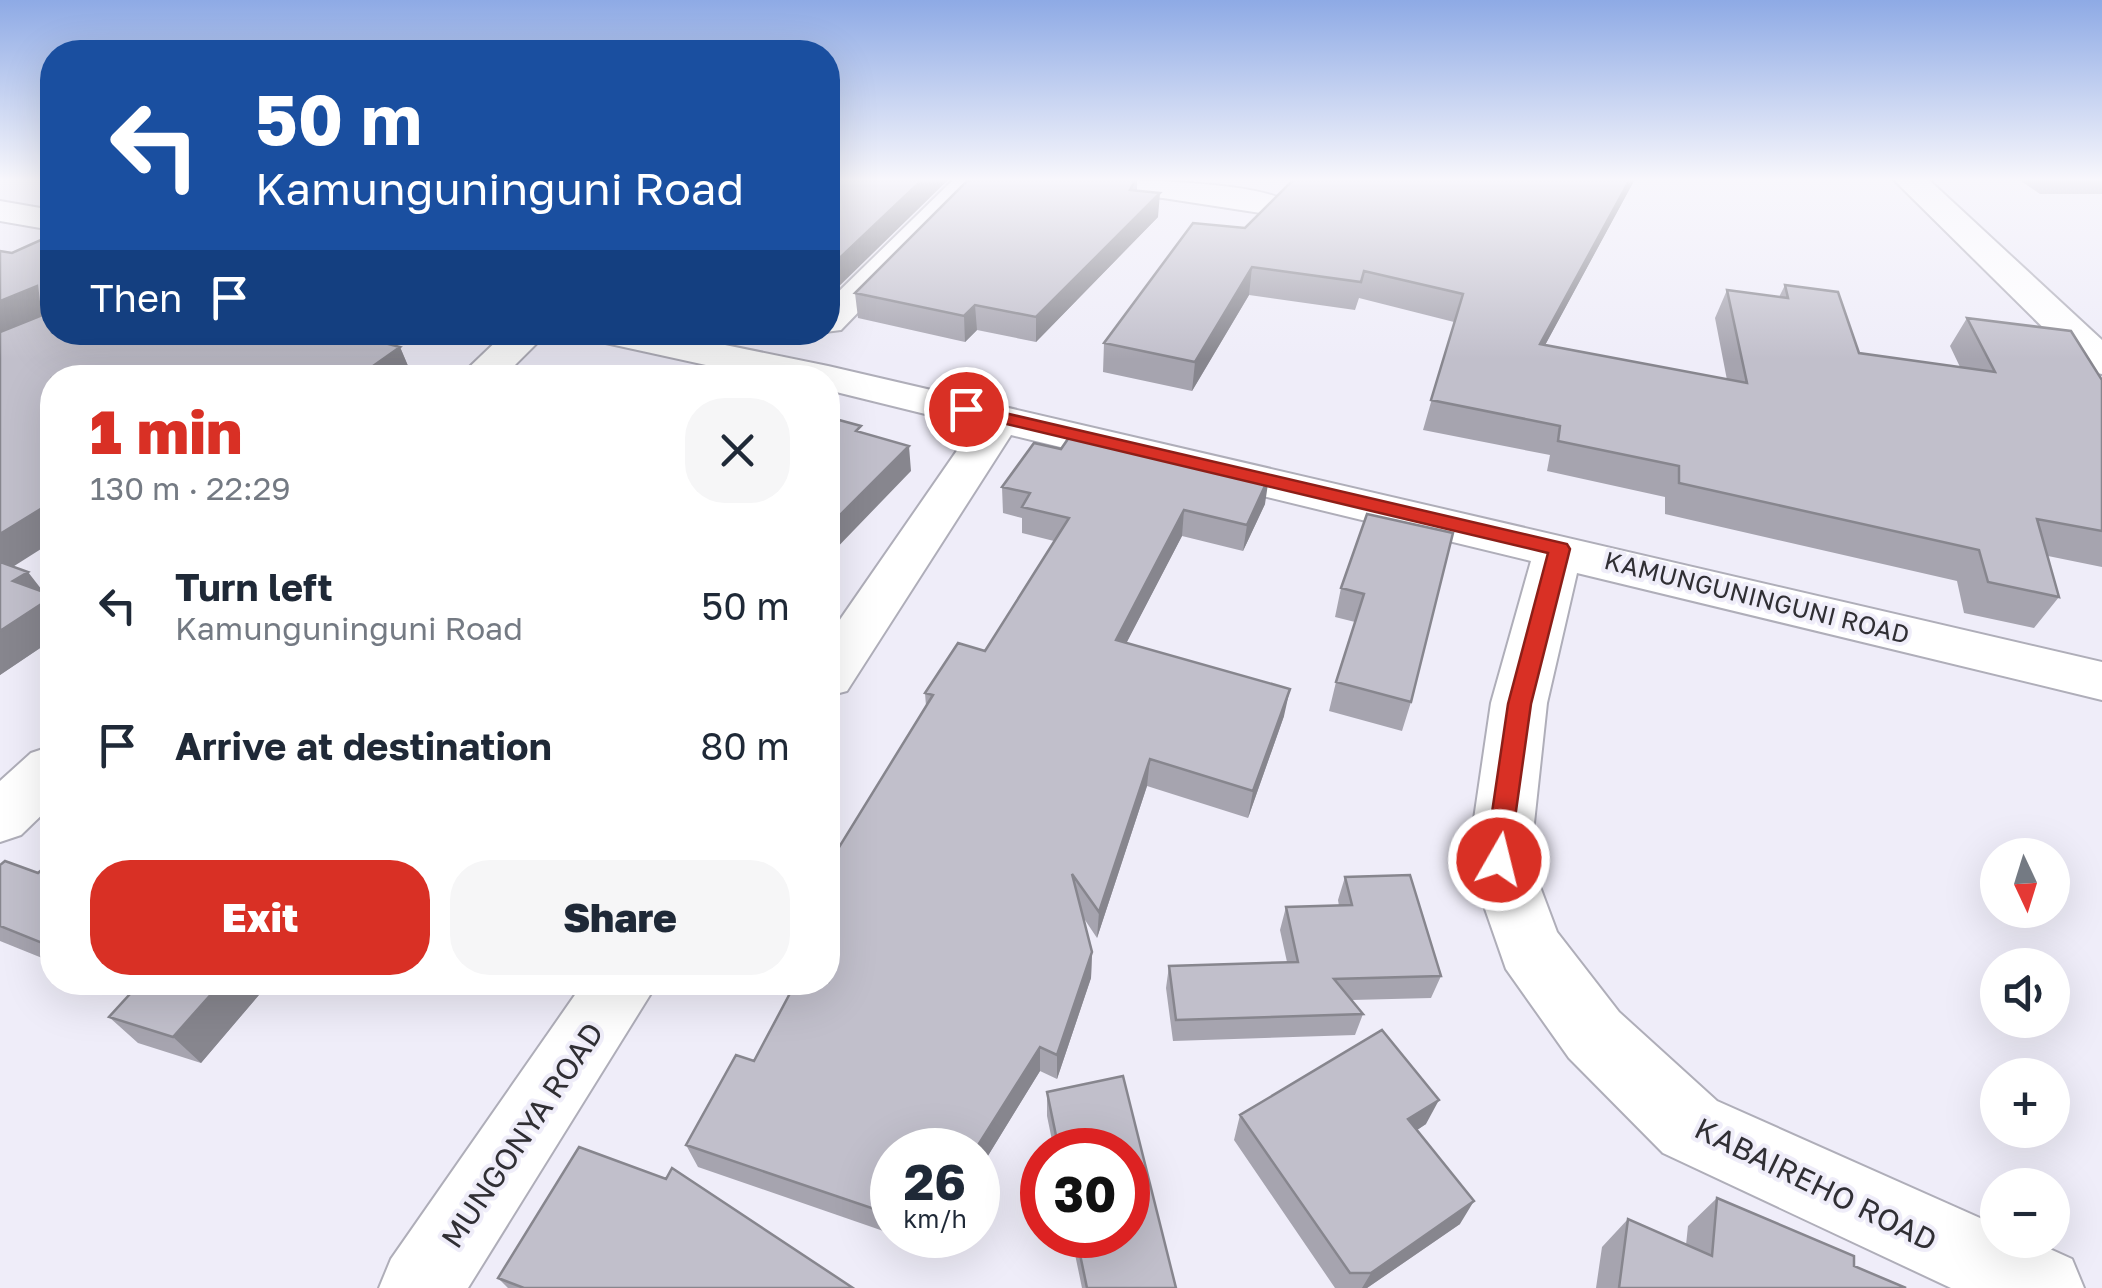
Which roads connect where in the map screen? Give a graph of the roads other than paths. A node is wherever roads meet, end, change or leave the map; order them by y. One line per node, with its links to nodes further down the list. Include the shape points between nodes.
1 (911, 239): 3 (street)
2 (1972, 239): 7 (street)
3 (840, 310)
4 (515, 345): 8 (street)
5 (669, 345): 9 (street, KAMUNGUNINGUNI ROAD)
6 (804, 345): 10 (street)
7 (2102, 362)
8 (492, 365)
9 (766, 365)
10 (784, 365)
11 (840, 381): 12 (street, KAMUNGUNINGUNI ROAD)
12 (1001, 417): 13 (street, KAMUNGUNINGUNI ROAD); 14 (street)
13 (1559, 549): 15 (street, KAMUNGUNINGUNI ROAD); 20 (street, KABAIREHO ROAD, via 1520,704 1499,860 1530,948 1594,1035 1690,1127)
14 (840, 659)
15 (2102, 681)
16 (40, 780): 17 (street)
17 (0, 818)
18 (615, 995): 19 (street, MUNGONYA ROAD)
19 (420, 1288)
20 (2043, 1288)

